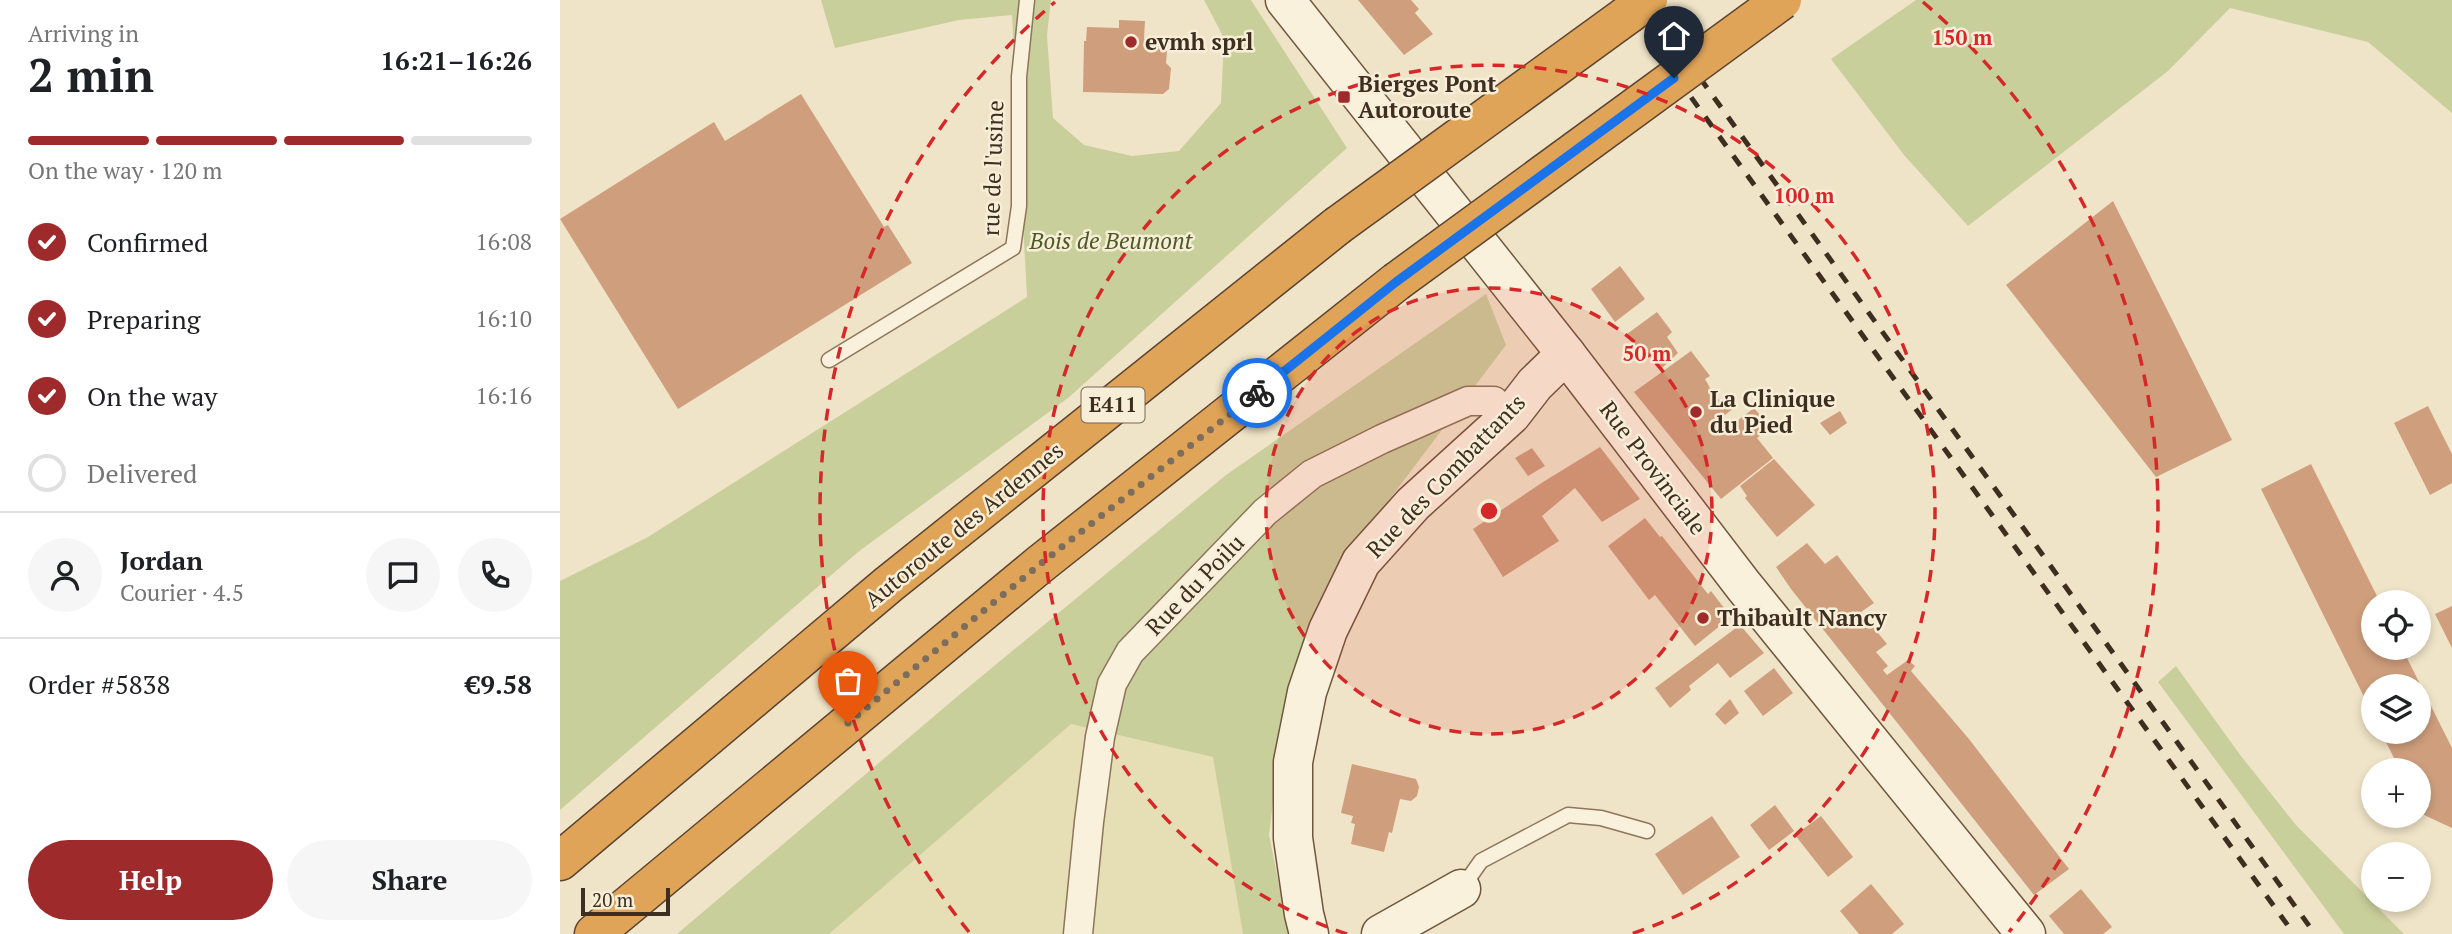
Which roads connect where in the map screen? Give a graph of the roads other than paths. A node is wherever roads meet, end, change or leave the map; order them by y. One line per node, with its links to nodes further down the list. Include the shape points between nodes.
1 (1027, 0): 6 (lane, rue de l'usine, via 1019,77 1019,205 1013,248)
2 (1285, 0): 5 (street, Rue Provinciale)
3 (1648, 0): 9 (highway, Autoroute des Ardennes / E411, bridge, via 1337,226 889,584)
4 (1782, 0): 11 (highway, bridge, via 1396,282 1039,565)
5 (1566, 354): 7 (street, Rue des Combattants); 15 (street, Rue Provinciale, via 1743,585)
6 (829, 360)
7 (1511, 415): 12 (street, Rue du Poilu, via 1494,401 1468,401 1312,474 1265,512 1130,652 1112,684 1100,737); 13 (street, Rue des Combattants, via 1413,504 1362,562 1328,630 1307,692 1293,762 1293,838)
8 (1647, 831): 10 (lane, via 1601,818 1568,815 1481,861)
9 (560, 861)
10 (1461, 889): 14 (street)
11 (594, 934)
12 (1078, 934)
13 (1309, 934)
14 (1381, 934)
15 (2026, 934)

